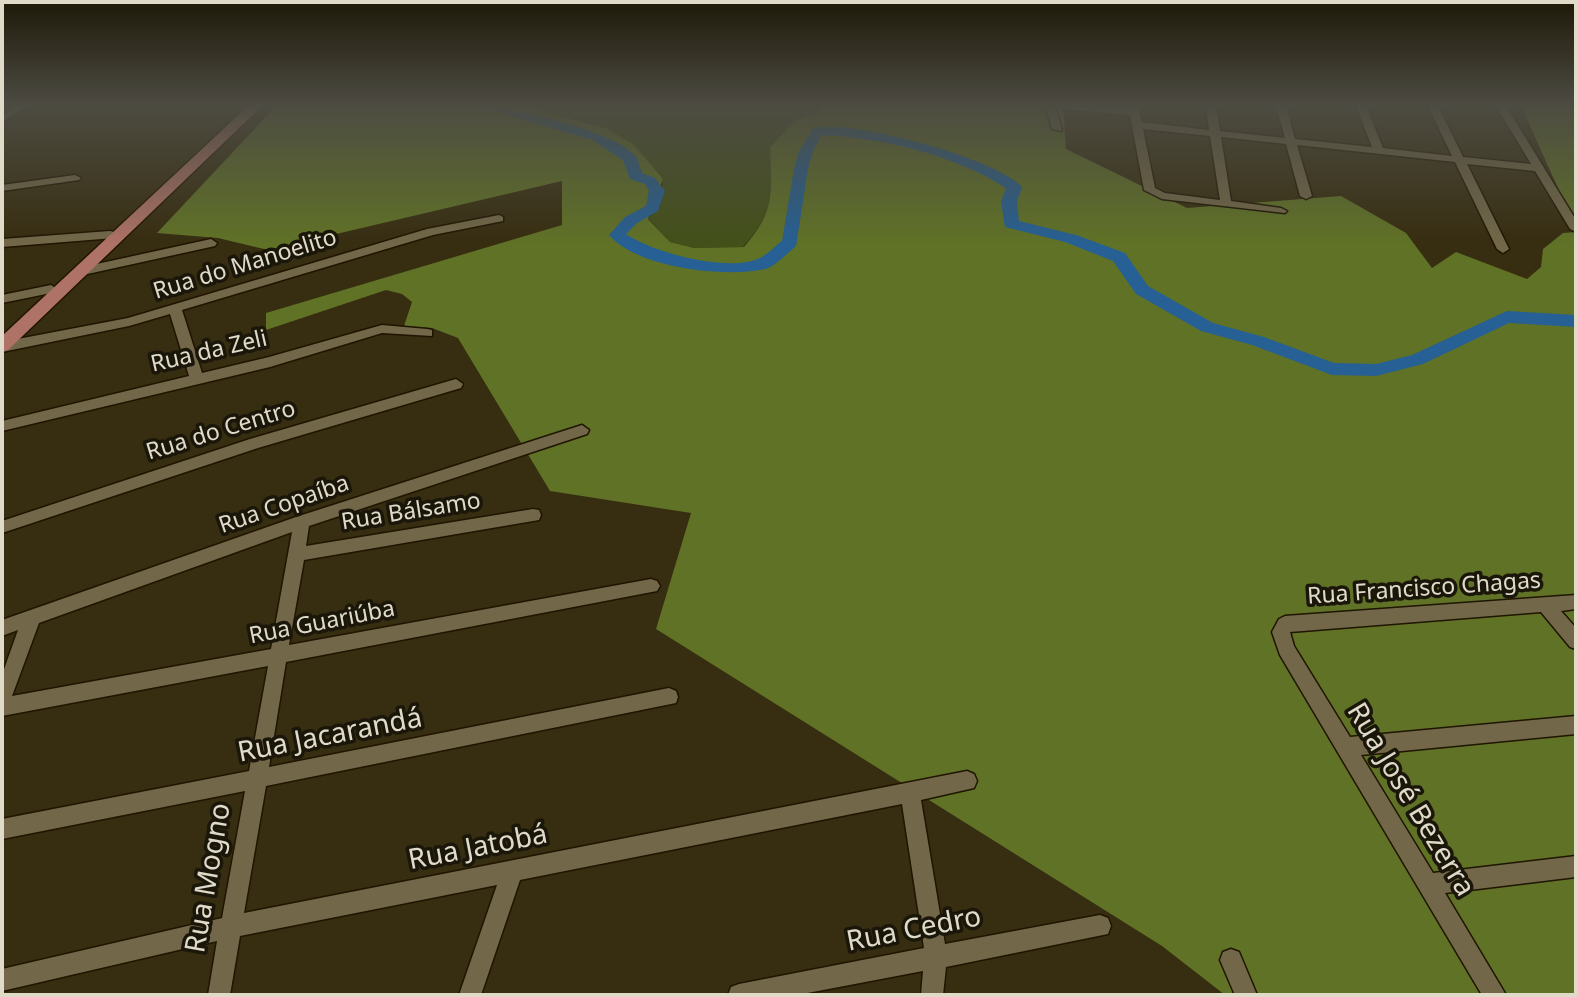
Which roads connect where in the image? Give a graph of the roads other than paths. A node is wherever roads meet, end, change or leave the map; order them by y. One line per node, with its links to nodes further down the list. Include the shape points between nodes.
1 (196, 153): 18 (main road)
2 (206, 153): 22 (main road)
3 (1141, 153): 14 (street, via 1147,186 1163,196)
4 (1219, 153): 14 (street)
5 (1293, 153): 13 (street)
6 (1393, 153): 9 (street)
7 (1455, 153): 9 (street)
8 (1528, 153): 10 (street)
9 (1459, 160): 10 (street); 21 (street)
10 (1537, 168): 17 (street)
11 (75, 178): 12 (street)
12 (2, 188)
13 (1306, 196)
14 (1226, 204): 15 (street)
15 (1281, 211)
16 (499, 219): 25 (street, Rua do Manoelito, via 431,232)
17 (1576, 229)
18 (110, 235): 19 (street); 23 (main road)
19 (2, 243)
20 (211, 243): 22 (street)
21 (1503, 249)
22 (83, 271): 28 (main road)
23 (51, 289): 24 (street); 26 (main road)
24 (2, 299)
25 (175, 308): 28 (street, Rua do Manoelito, via 129,322); 29 (street)
26 (2, 333)
27 (426, 333): 29 (street, Rua da Zeli, via 382,329)
28 (2, 346)
29 (197, 378): 31 (street, Rua da Zeli)
30 (456, 384): 35 (street, Rua do Centro, via 210,457)
31 (2, 426)
32 (582, 430): 34 (street, Rua Copaíba)
33 (533, 515): 36 (street, Rua Bálsamo)
34 (302, 522): 36 (street, Rua Mogno); 40 (street, Rua Copaíba)
35 (2, 527)
36 (296, 554): 44 (street, Rua Mogno)
37 (651, 586): 44 (street, Rua Guariúba)
38 (1576, 602): 39 (street, Rua Francisco Chagas)
39 (1545, 604): 42 (street, Rua Francisco Chagas, via 1284,624); 43 (street)
40 (32, 618): 41 (street, Rua Copaíba); 46 (street)
41 (2, 628)
42 (1281, 632): 49 (street, Rua José Bezerra, via 1286,649)
43 (1576, 641)
44 (278, 656): 47 (street, Rua Guariúba); 50 (street, Rua Mogno)
45 (669, 697): 50 (street, Rua Jacarandá)
46 (2, 699)
47 (2, 707)
48 (1576, 725): 49 (street)
49 (1344, 747): 56 (street, Rua José Bezerra)
50 (256, 779): 53 (street, Rua Jacarandá); 58 (street, Rua Mogno)
51 (967, 781): 52 (street, Rua Jatobá)
52 (910, 793): 55 (street, Rua Jatobá); 59 (street)
53 (2, 829)
54 (1576, 866): 56 (street)
55 (512, 871): 58 (street, Rua Jatobá); 63 (street)
56 (1430, 884): 67 (street, Rua José Bezerra)
57 (1100, 926): 59 (street, Rua Cedro)
58 (230, 927): 61 (street, Rua Jatobá); 62 (street, Rua Mogno)
59 (936, 955): 64 (street, Rua Cedro); 65 (street)
60 (1231, 960): 66 (street)
61 (2, 980)
62 (219, 995)
63 (470, 995)
64 (739, 995)
65 (932, 995)
66 (1247, 995)
67 (1495, 995)

